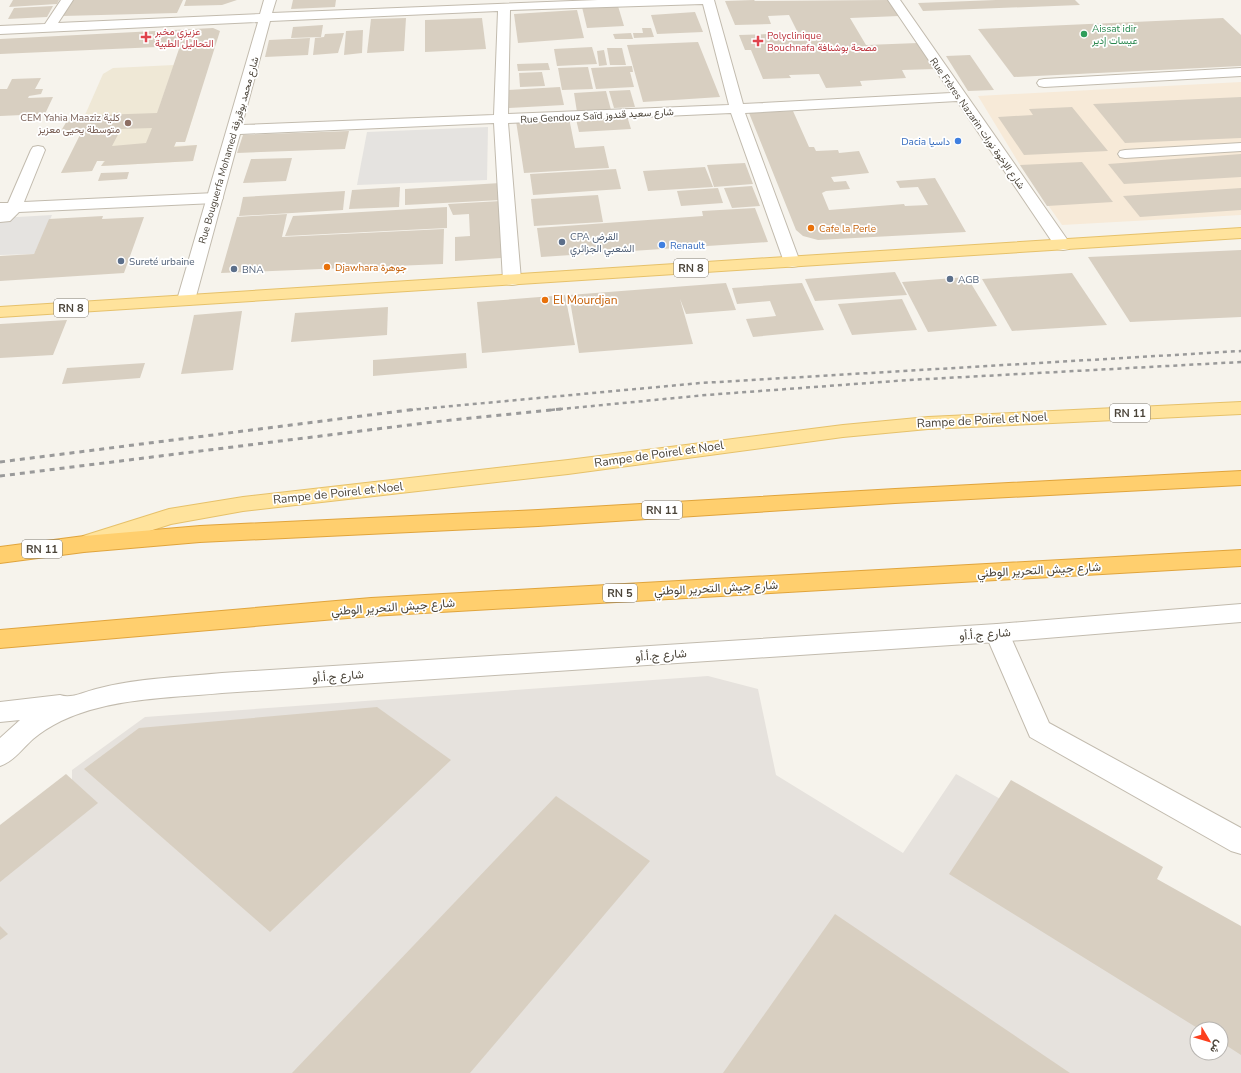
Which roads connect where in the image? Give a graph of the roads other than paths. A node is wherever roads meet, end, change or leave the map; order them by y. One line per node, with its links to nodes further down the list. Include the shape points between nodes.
1 (66, 0): 9 (street)
2 (270, 0): 8 (street, Rue Bouguerfa Mohamed شارع محمد بوقررفة)
3 (708, 0): 5 (street); 14 (street)
4 (894, 0): 13 (street, Rue Frères Nazarin شارع الإخوة نورات)
5 (579, 2): 7 (street)
6 (468, 4): 7 (street); 8 (street)
7 (504, 8): 15 (street)
8 (265, 17): 9 (street); 16 (street, Rue Bouguerfa Mohamed شارع محمد بوقررفة)
9 (49, 28): 10 (street)
10 (0, 30)
11 (1241, 72): 12 (street)
12 (1044, 83)
13 (959, 97): 14 (street, Rue Gendouz Saïd شارع سعيد قندوز); 24 (street, Rue Frères Nazarin شارع الإخوة نورات)
14 (737, 109): 15 (street, Rue Gendouz Saïd شارع سعيد قندوز); 25 (street)
15 (501, 119): 16 (street, Rue Gendouz Saïd شارع سعيد قندوز); 26 (street)
16 (234, 130): 20 (street, Rue Bouguerfa Mohamed شارع محمد بوقررفة)
17 (1241, 147): 19 (street)
18 (38, 150): 21 (street)
19 (1124, 154)
20 (215, 198): 21 (street); 27 (street, Rue Bouguerfa Mohamed شارع محمد بوقررفة)
21 (7, 208): 22 (street)
22 (0, 222)
23 (1241, 234): 24 (main road, RN 8)
24 (1063, 245): 25 (main road, RN 8)
25 (792, 262): 26 (main road, RN 8)
26 (512, 280): 27 (main road, RN 8)
27 (186, 300): 28 (main road, RN 8)
28 (0, 312)
29 (1241, 408): 31 (main road, Rampe de Poirel et Noel / RN 11, via 928,423 843,430 560,468 243,504 169,517)
30 (1241, 478): 31 (highway, RN 11, via 208,534)
31 (84, 544): 32 (highway, RN 11)
32 (0, 555)
33 (1241, 558): 36 (highway, شارع جيش التحرير الوطني / RN 5, via 371,607)
34 (1241, 613): 35 (street, شارع ج.أ.أو)
35 (997, 633): 37 (street, شارع ج.أ.أو, via 229,682 114,695); 40 (street, via 1039,730)
36 (0, 639)
37 (83, 702): 38 (street, شارع ج.أ.أو); 39 (street, شارع ج.أ.أو, via 32,725)
38 (0, 712)
39 (0, 755)
40 (1241, 842)

